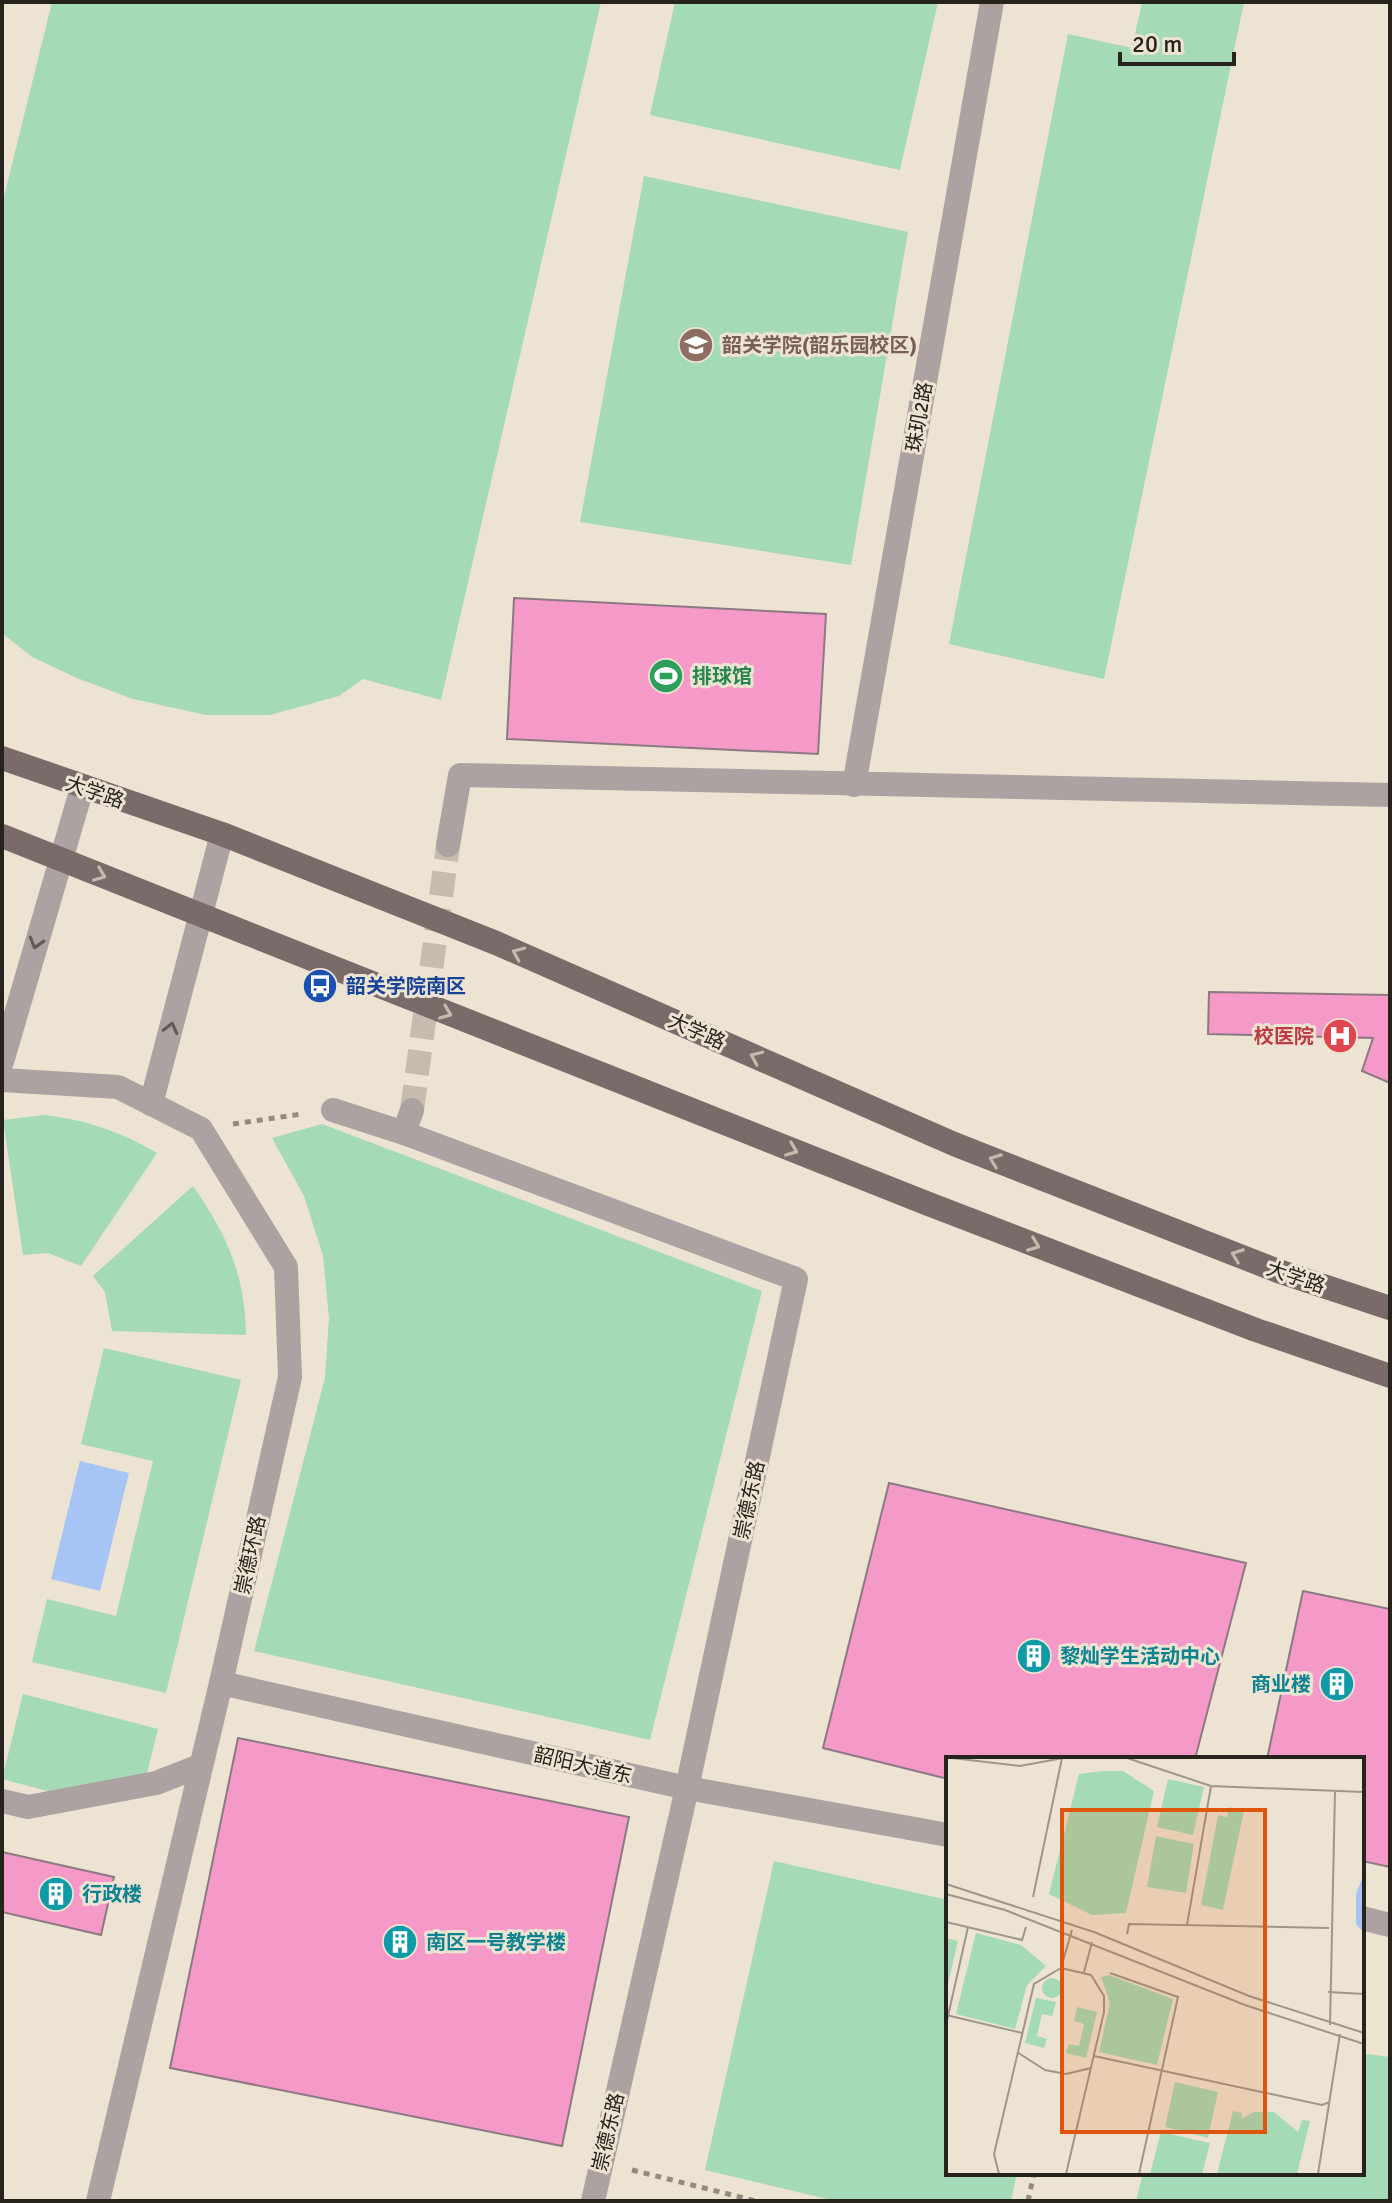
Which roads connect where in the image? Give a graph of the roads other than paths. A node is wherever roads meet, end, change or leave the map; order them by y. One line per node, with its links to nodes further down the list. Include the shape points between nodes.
1 (992, 2): 3 (lane, 珠玑2路)
2 (2, 758): 4 (main road, 大学路)
3 (854, 785): 5 (lane); 8 (lane, via 460,775)
4 (82, 788): 6 (main road, 大学路); 9 (lane)
5 (1390, 795)
6 (222, 834): 10 (lane); 17 (main road, 大学路, one-way to 6, via 1278,1271 954,1144 496,943)
7 (2, 836): 9 (main road)
8 (448, 845)
9 (61, 859): 10 (main road, one-way to 10); 11 (lane, one-way to 11)
10 (199, 914): 13 (lane, one-way to 10); 18 (main road, one-way to 18, via 940,1209)
11 (2, 1062)
12 (2, 1080): 13 (lane, via 118,1087)
13 (151, 1104): 19 (lane, 崇德环路, via 201,1129 286,1267 290,1377)
14 (333, 1110): 16 (lane, 崇德东路)
15 (412, 1110): 16 (lane)
16 (404, 1133): 21 (lane, 崇德东路, via 796,1279)
17 (1390, 1308)
18 (1390, 1376)
19 (221, 1683): 20 (lane, 崇德环路); 21 (lane, 韶阳大道东)
20 (200, 1766): 22 (lane, via 156,1783 28,1807); 26 (lane, 崇德环路)
21 (687, 1788): 23 (lane, 韶阳大道东); 27 (lane, 崇德东路)
22 (2, 1801)
23 (946, 1835)
24 (1364, 1918): 25 (lane)
25 (1390, 1925)
26 (98, 2201)
27 (593, 2201)

